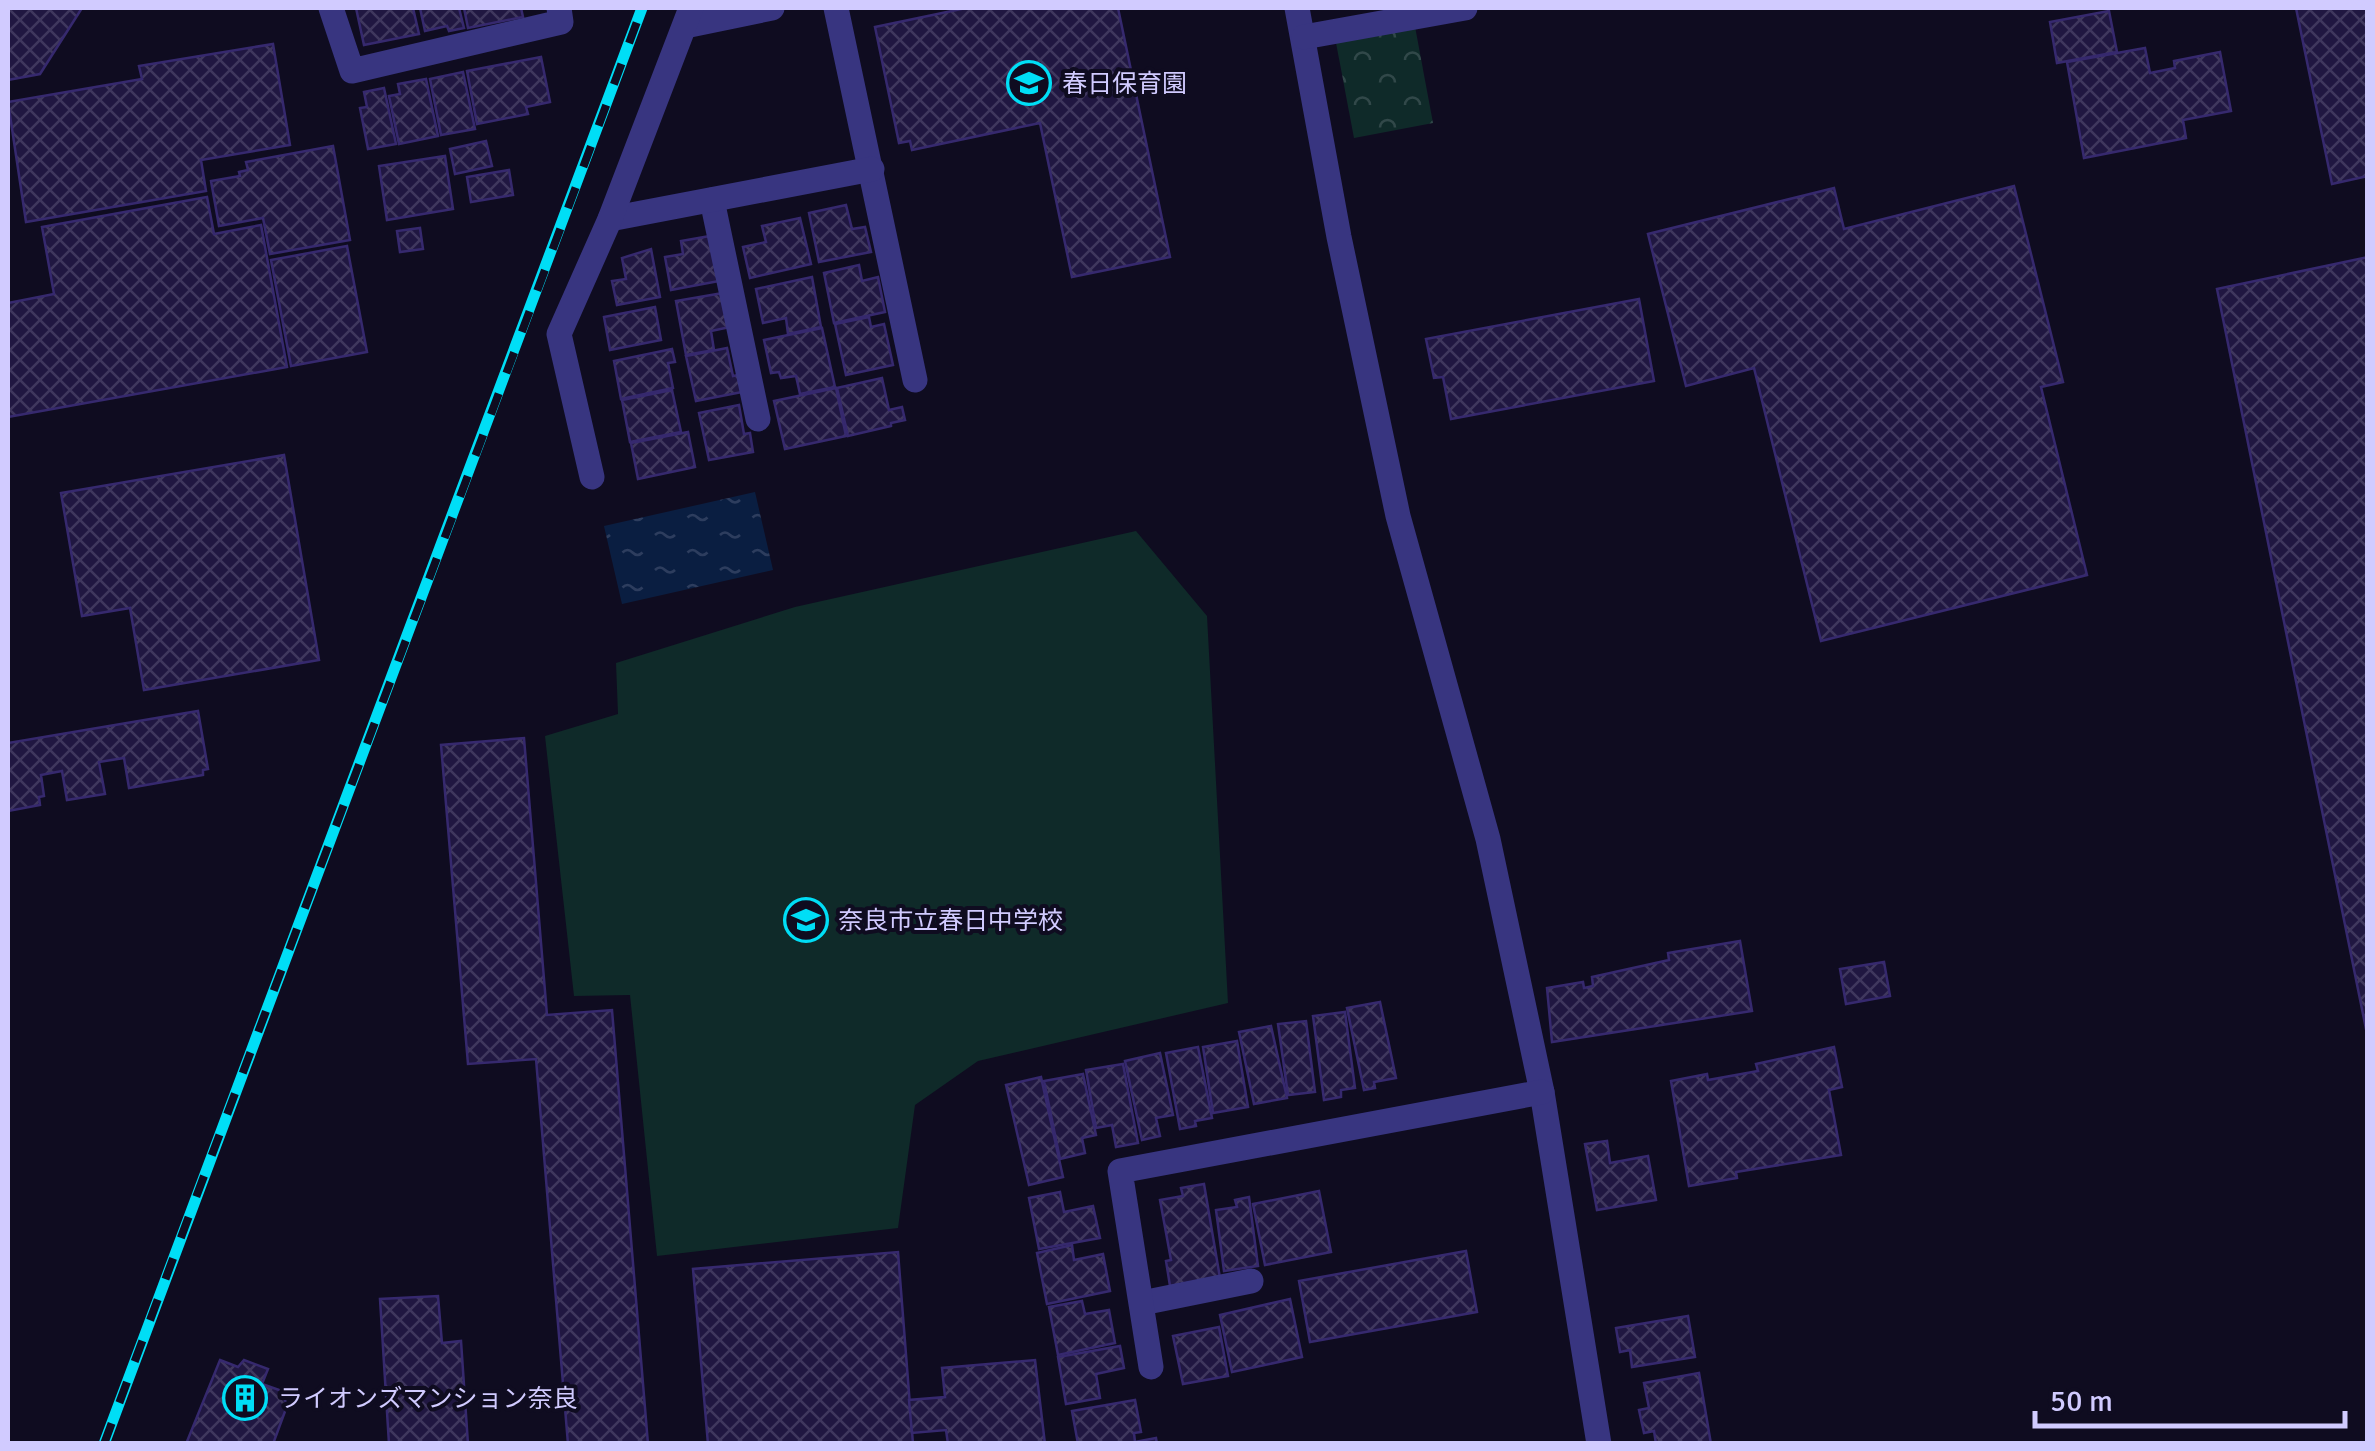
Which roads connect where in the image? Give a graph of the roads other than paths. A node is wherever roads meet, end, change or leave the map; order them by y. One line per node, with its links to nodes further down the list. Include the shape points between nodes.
1 (331, 8): 2 (street, via 352,71 561,22)
2 (559, 8)
3 (772, 8): 7 (street)
4 (836, 8): 9 (street)
5 (1297, 8): 8 (street)
6 (1464, 8): 8 (street)
7 (688, 17): 11 (street)
8 (1304, 37): 15 (street, via 1398,516 1488,839)
9 (872, 169): 10 (street); 12 (street)
10 (712, 200): 11 (street); 13 (street)
11 (610, 219): 14 (street, via 558,334)
12 (914, 380)
13 (758, 419)
14 (592, 477)
15 (1542, 1092): 17 (street, via 1120,1172); 19 (street)
16 (1251, 1281): 17 (street)
17 (1142, 1303): 18 (street)
18 (1151, 1367)
19 (1599, 1444)

